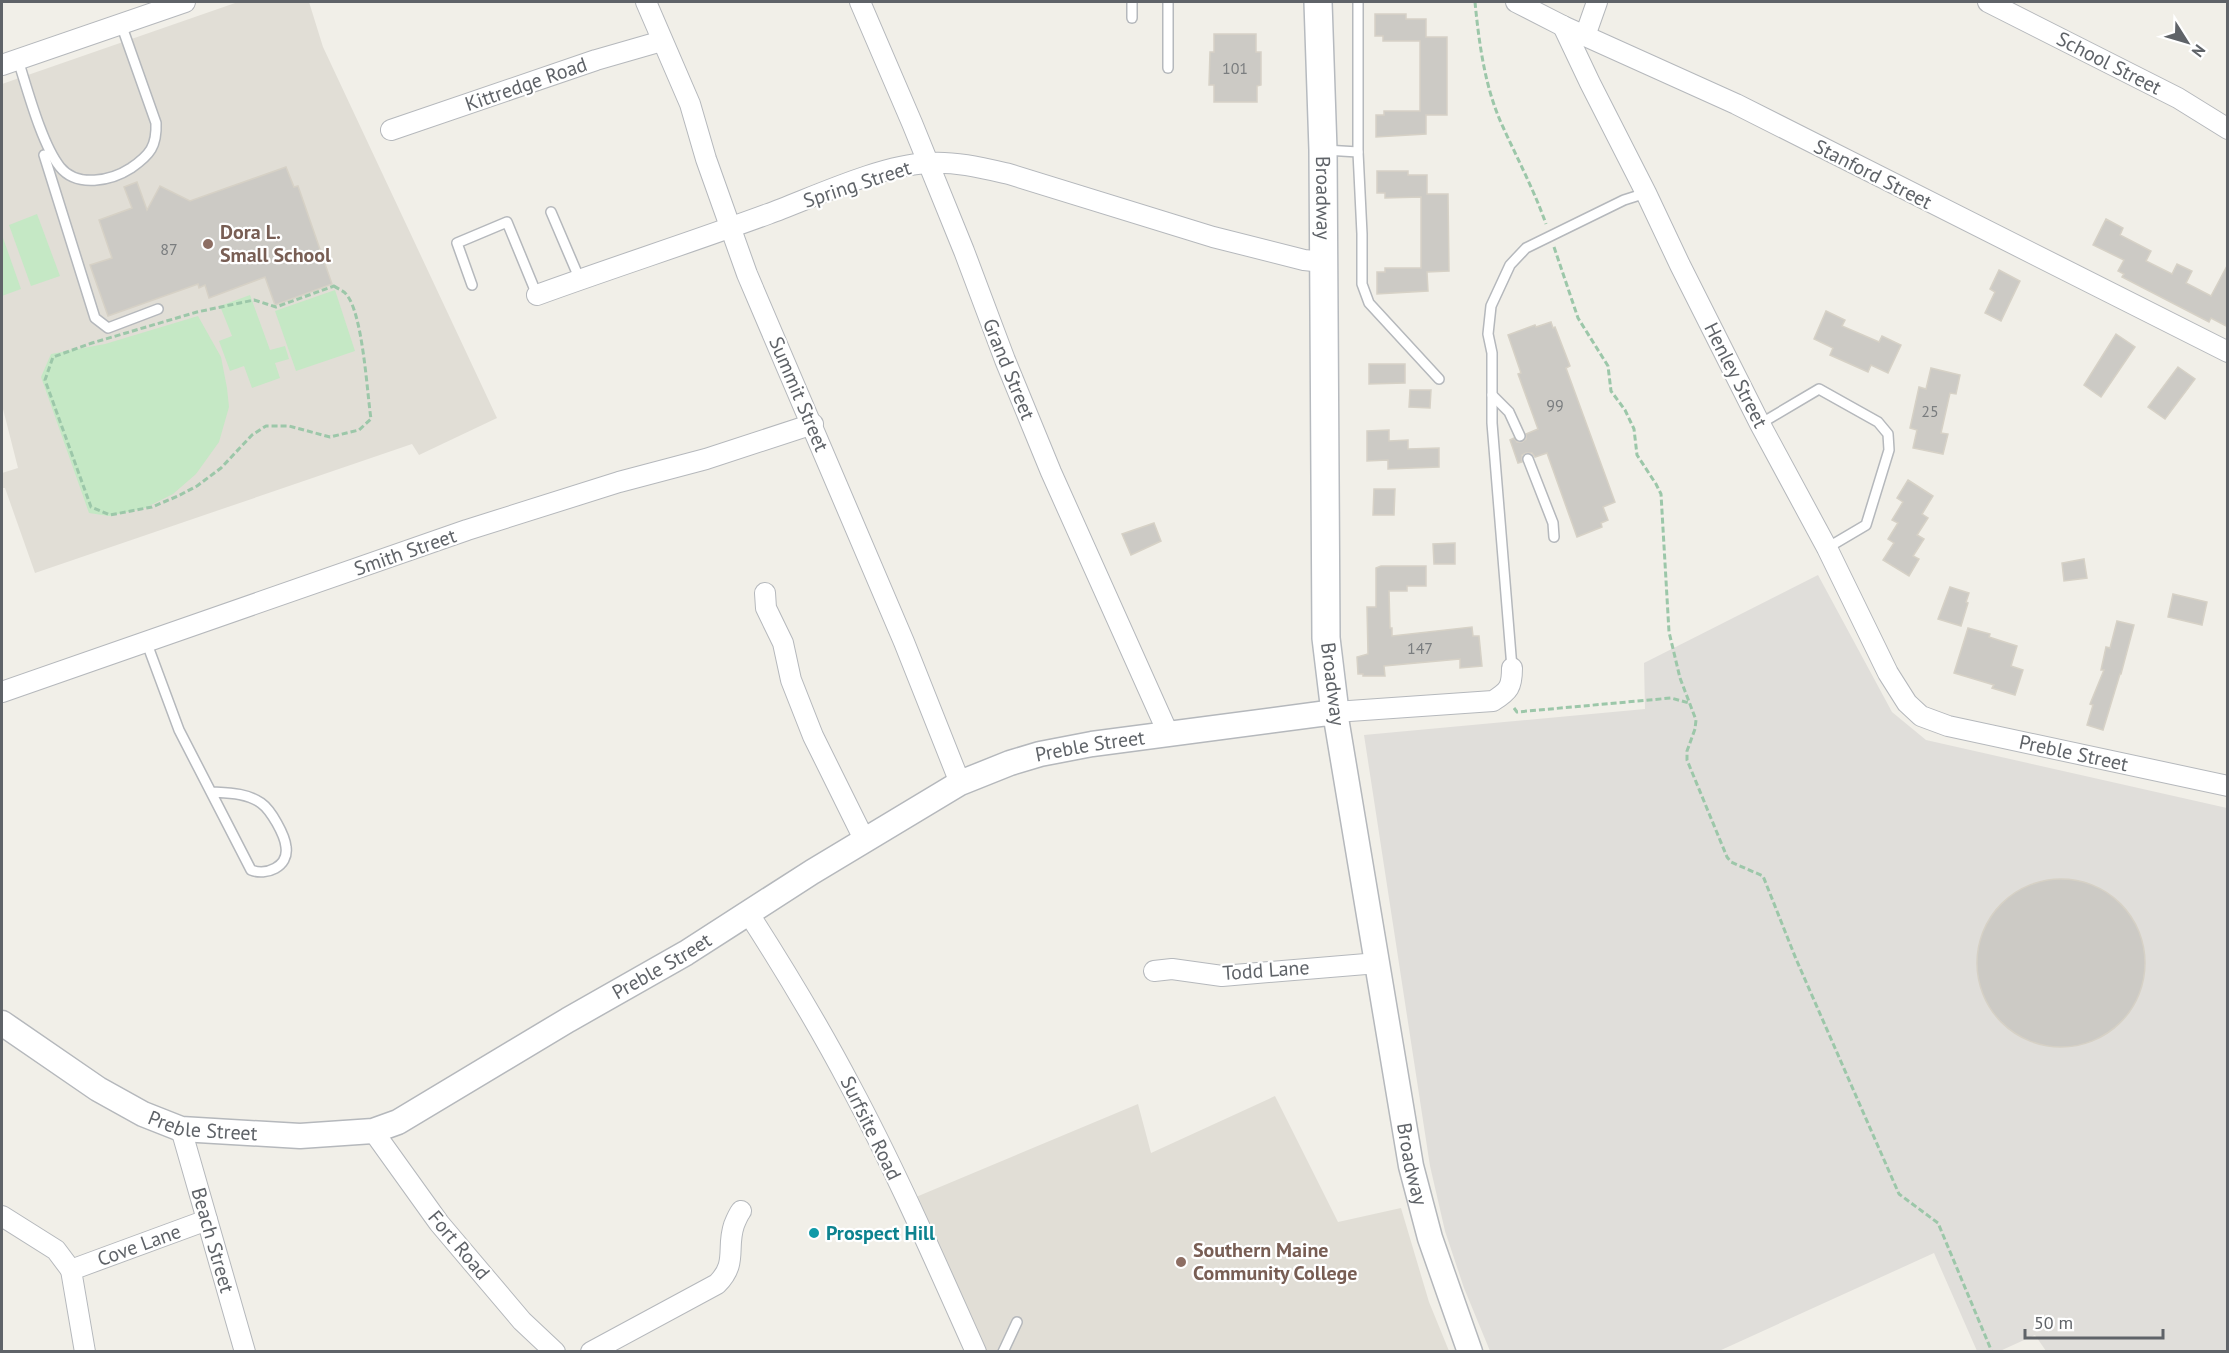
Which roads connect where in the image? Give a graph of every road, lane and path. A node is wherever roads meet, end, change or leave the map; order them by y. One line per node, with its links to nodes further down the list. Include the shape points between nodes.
1 (185, 2): 13 (street)
2 (646, 2): 16 (street, Summit Street)
3 (860, 2): 24 (street, Grand Street)
4 (1132, 2): 12 (lane)
5 (1168, 2): 18 (lane)
6 (1318, 2): 21 (main road, Broadway)
7 (1358, 2): 22 (lane)
8 (1475, 2): 27 (path, via 1491,93)
9 (1516, 2): 14 (street, Stanford Street)
10 (1597, 2): 15 (street)
11 (1988, 2): 19 (street, School Street, via 2168,93)
12 (1132, 18)
13 (121, 24): 17 (street); 17 (lane, via 157,130 152,150 125,172 101,180 79,180 61,168)
14 (1563, 26): 15 (street, Stanford Street); 25 (street, Henley Street)
15 (1585, 36): 36 (street, Stanford Street, via 1736,105)
16 (662, 41): 20 (street, Kittredge Road); 28 (street, Summit Street, via 690,104)
17 (10, 62)
18 (1168, 68)
19 (2228, 129)
20 (391, 130)
21 (1323, 150): 22 (lane); 30 (main road, Broadway)
22 (1358, 152): 37 (lane, via 1362,285 1369,303)
23 (44, 155): 35 (lane, via 95,318 108,328)
24 (928, 163): 28 (street, Spring Street, via 890,170); 30 (street, Spring Street, via 1009,174 1213,237); 53 (street, Grand Street, via 1051,472)
25 (1646, 193): 38 (lane, via 1526,248 1510,265 1491,306 1488,334); 40 (street, Henley Street)
26 (551, 212): 31 (lane)
27 (1547, 226)
28 (731, 228): 31 (street, Spring Street); 39 (street, Summit Street)
29 (1557, 255): 50 (path, via 1578,318 1608,366 1611,391 1634,429 1636,455 1660,494 1669,632)
30 (1323, 262): 51 (main road, Broadway, via 1326,638)
31 (580, 280): 34 (street, Spring Street)
32 (472, 285): 34 (lane, via 457,243 507,222)
33 (334, 286): 33 (path, via 346,294 354,311 363,349 371,419 359,430 330,437 290,426 266,426 221,468 178,496 152,507 110,514 91,507 45,380 52,357 197,312 254,300 276,307)
34 (537, 295)
35 (158, 309)
36 (2228, 352)
37 (1439, 379)
38 (1492, 395): 41 (lane, via 1509,412); 47 (lane)
39 (813, 424): 46 (street, Smith Street, via 467,530); 54 (street, Summit Street)
40 (1760, 424): 44 (street, Henley Street); 44 (lane, via 1819,389 1878,422 1888,434 1889,450 1866,525)
41 (1520, 436)
42 (1528, 459): 43 (lane, via 1553,524)
43 (1554, 537)
44 (1827, 548): 52 (street, Henley Street, via 1888,673 1907,703)
45 (765, 593): 57 (street, via 766,608 783,643 791,680 813,736)
46 (146, 641): 48 (street, Smith Street); 56 (lane, via 179,730)
47 (1512, 668): 49 (street, via 1512,685)
48 (2, 692)
49 (1504, 694): 50 (path, via 1517,712 1671,698); 51 (street, via 1493,700)
50 (1689, 703): 76 (path, via 1696,720 1688,760 1727,856 1731,862 1763,876 1899,1194 1938,1223)
51 (1335, 712): 53 (street, Preble Street); 59 (street, Broadway)
52 (1922, 716): 55 (street, Preble Street, via 1948,726)
53 (1168, 733): 54 (street, Preble Street, via 1040,754)
54 (960, 783): 57 (street, Preble Street)
55 (2228, 786)
56 (212, 792): 56 (lane, via 251,870 268,873 279,866 286,848 271,812 262,803 241,794)
57 (865, 841): 58 (street, Preble Street)
58 (749, 914): 63 (street, Preble Street, via 415,1113); 73 (street, Surfsite Road, via 852,1088)
59 (1378, 963): 60 (street, Todd Lane, via 1222,976); 75 (street, Broadway, via 1416,1190)
60 (1154, 970)
61 (2, 1023): 62 (street, Preble Street, via 98,1089)
62 (181, 1129): 63 (street, Preble Street, via 300,1136); 66 (street, Beach Street)
63 (373, 1131): 71 (street, Fort Road, via 439,1222 522,1321)
64 (741, 1211): 72 (street, via 734,1226 731,1261 726,1275 717,1284)
65 (2, 1216): 67 (street, Cove Lane, via 56,1251)
66 (207, 1220): 67 (street, Cove Lane); 70 (street, Beach Street)
67 (71, 1270): 69 (street, Cove Lane)
68 (1017, 1322): 74 (lane)
69 (85, 1352)
70 (245, 1352)
71 (555, 1352)
72 (591, 1352)
73 (976, 1352)
74 (1003, 1352)
75 (1470, 1352)
76 (1992, 1352)

